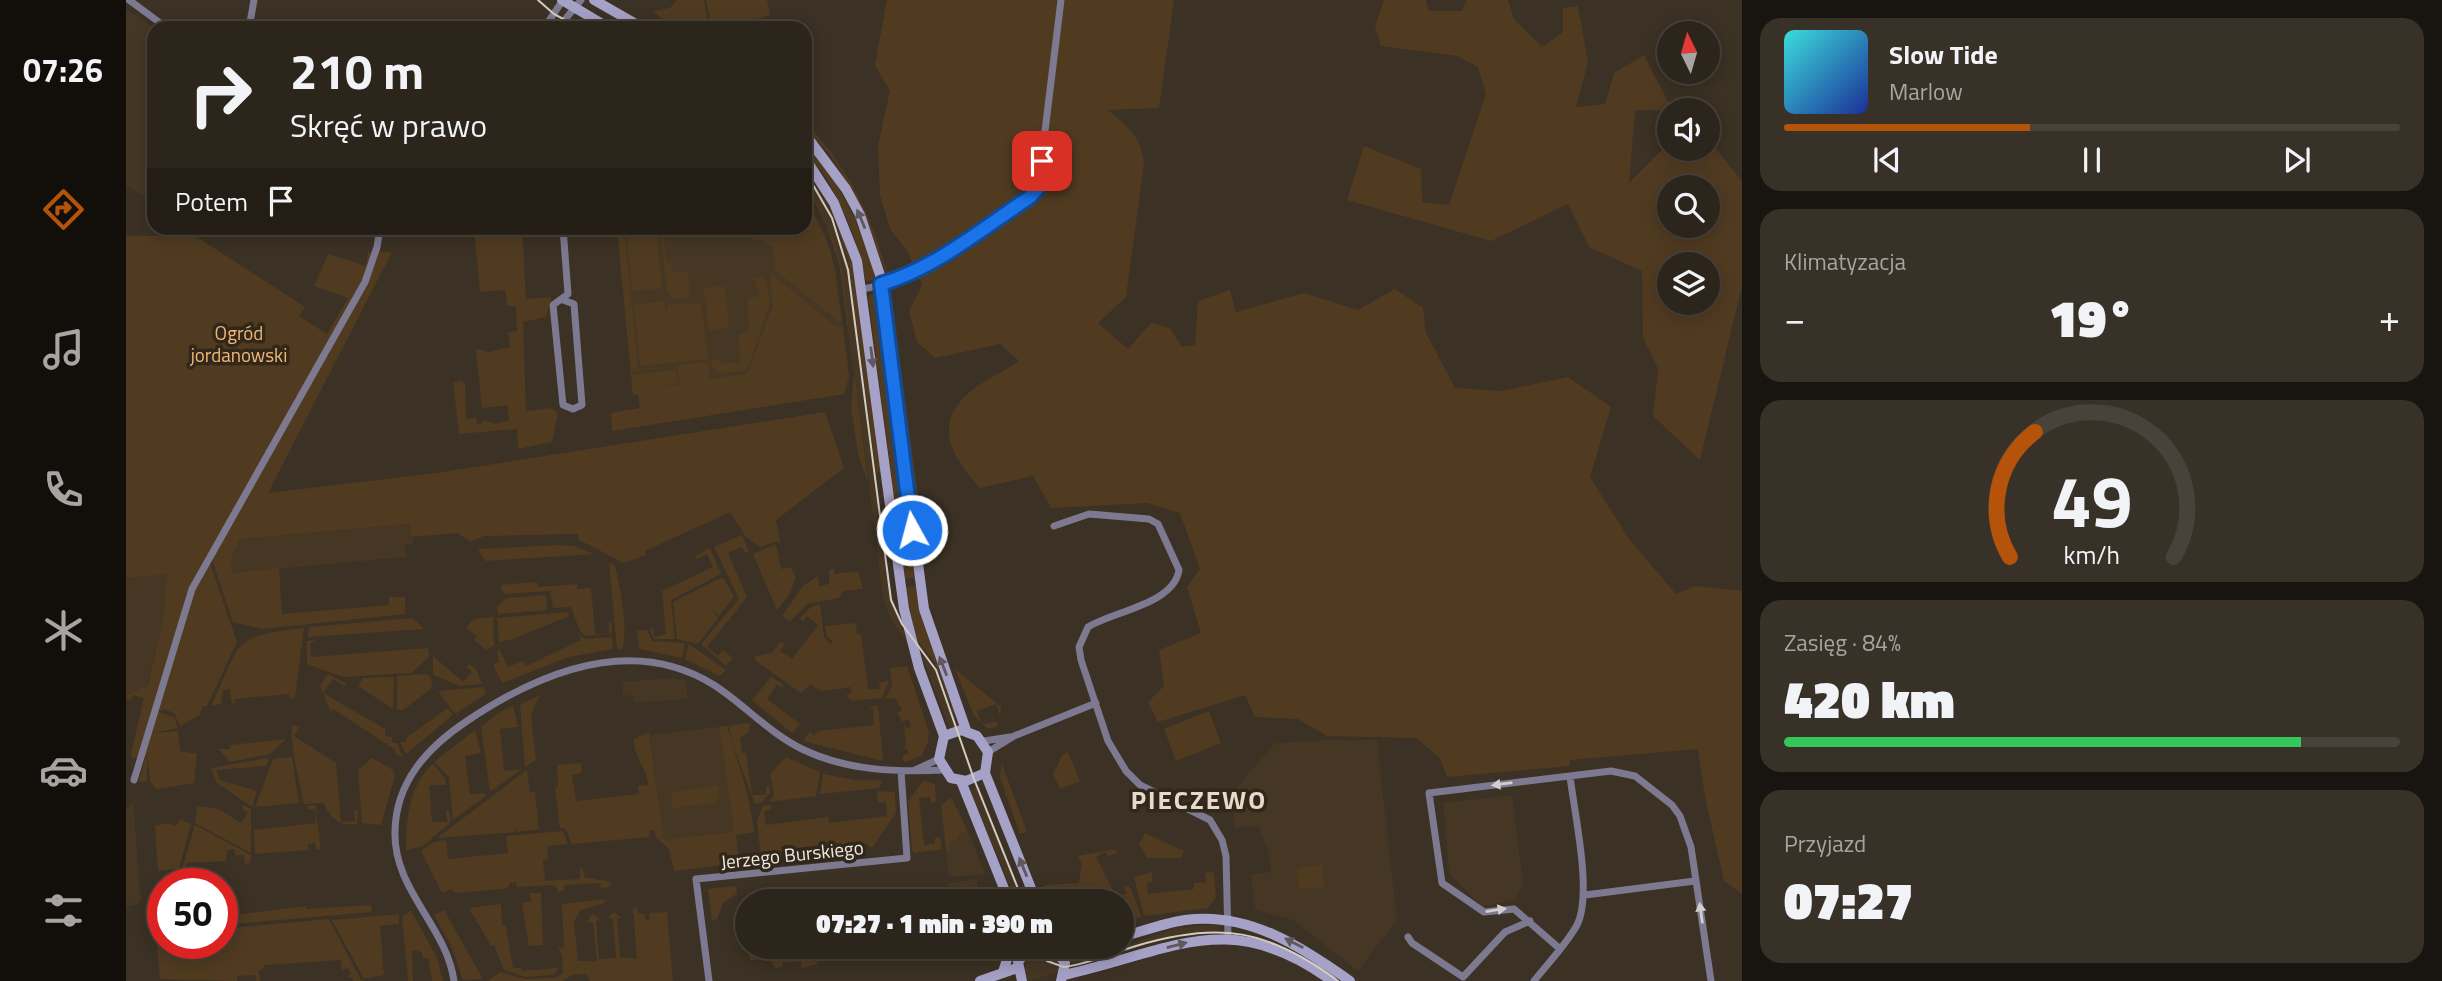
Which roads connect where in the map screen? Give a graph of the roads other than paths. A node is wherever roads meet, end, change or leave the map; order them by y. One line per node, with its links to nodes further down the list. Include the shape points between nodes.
1 (129, 0): 7 (street)
2 (254, 0): 8 (street)
3 (562, 0): 6 (main road); 9 (street)
4 (594, 0): 12 (main road)
5 (1061, 0): 17 (street, via 1038,188 935,260)
6 (578, 4): 10 (street); 11 (main road)
7 (158, 21)
8 (250, 21)
9 (548, 21)
10 (564, 21)
11 (600, 21)
12 (631, 21)
13 (812, 142): 17 (main road, one-way to 13, via 860,215)
14 (812, 168): 18 (main road, via 846,227)
15 (379, 235): 33 (street, via 365,282 192,589)
16 (564, 235): 19 (street, via 568,294)
17 (881, 284): 18 (street); 22 (main road, one-way to 17, via 924,609)
18 (863, 289): 23 (main road, one-way to 23, via 905,609 919,668)
19 (563, 300): 19 (street, via 574,304 582,405 573,409 564,405 553,305)
20 (1054, 526): 21 (street, via 1089,514 1149,519 1158,524 1179,570 1178,578 1161,596 1088,627 1079,647)
21 (1096, 703): 24 (street); 40 (street, via 1108,741 1126,771 1140,785 1199,813 1214,826 1226,856)
22 (967, 730): 23 (main road); 25 (main road)
23 (944, 736): 27 (main road)
24 (1014, 736): 25 (street); 26 (street)
25 (984, 741): 26 (main road)
26 (988, 752): 31 (main road)
27 (939, 758): 28 (main road); 30 (street)
28 (944, 770): 30 (street); 34 (main road)
29 (901, 771): 30 (street); 52 (street, via 871,770 806,751 714,685 664,665 599,661 559,672 503,697 461,725 412,769 396,818 396,856 401,872 444,945); 53 (street, Jerzego Burskiego, via 906,858 696,879)
30 (911, 771)
31 (985, 773): 34 (main road); 37 (main road, one-way to 31)
32 (1570, 776): 35 (street, via 1624,771 1661,795 1687,831); 38 (street); 39 (street, one-way to 39, via 1429,793 1442,883 1475,909 1514,909)
33 (134, 780)
34 (961, 781): 36 (main road)
35 (1695, 881): 38 (street); 57 (street, one-way to 35)
36 (1003, 889)
37 (1031, 889)
38 (1585, 895): 44 (street, via 1576,927)
39 (1530, 921): 42 (street, via 1505,932 1463,977); 44 (street)
40 (1229, 922): 41 (main road, via 1187,920); 43 (street); 51 (main road, one-way to 40, via 1285,938)
41 (1134, 934)
42 (1408, 937)
43 (1228, 938): 50 (main road, one-way to 43, via 1173,945); 51 (main road, via 1276,948)
44 (1559, 948): 56 (street)
45 (1007, 959): 49 (main road)
46 (1021, 959): 48 (main road)
47 (1062, 959): 50 (main road)
48 (1017, 968): 49 (main road); 55 (main road)
49 (1003, 972): 54 (main road)
50 (1063, 978)
51 (1340, 979)
52 (454, 981)
53 (709, 981)
54 (979, 981)
55 (1021, 981)
56 (1535, 981)
57 (1710, 981)

